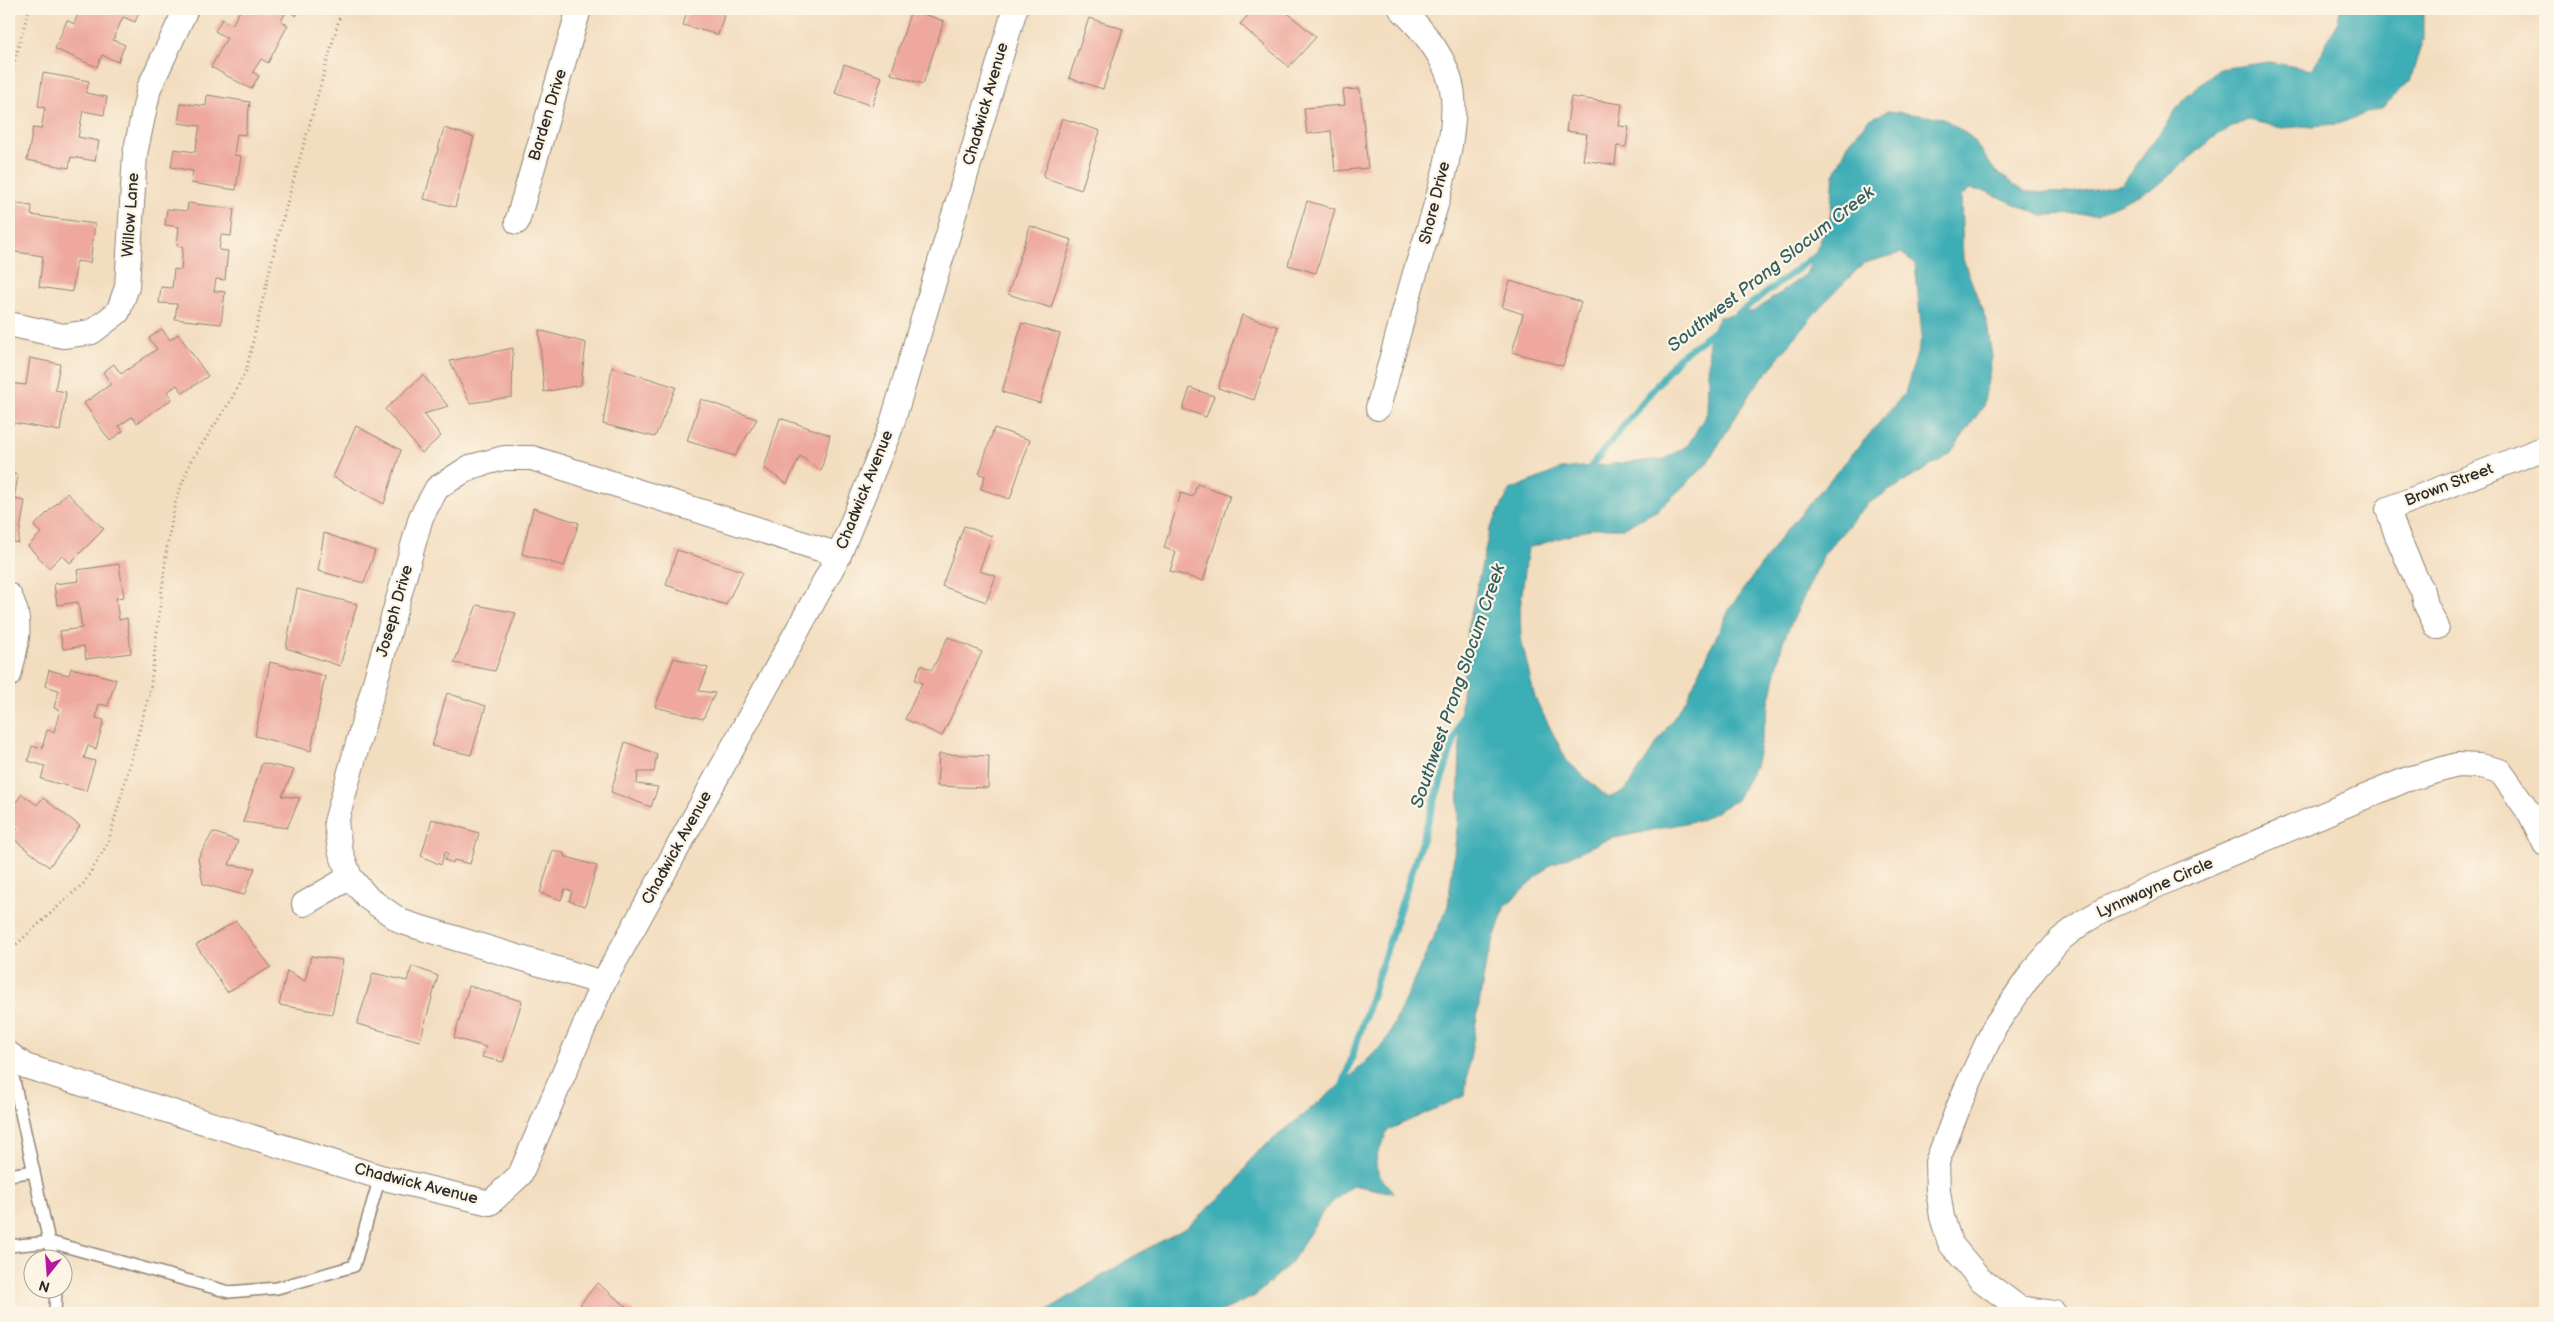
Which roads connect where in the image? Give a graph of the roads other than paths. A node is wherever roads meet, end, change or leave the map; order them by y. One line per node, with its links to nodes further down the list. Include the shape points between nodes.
1 (186, 9): 6 (street, Willow Lane, via 149,88 135,154 127,287 118,312 92,332 63,336)
2 (579, 9): 5 (street, Barden Drive)
3 (1014, 9): 9 (street, Chadwick Avenue, via 891,427)
4 (1401, 9): 7 (street, Shore Drive, via 1445,65 1452,92 1453,125 1427,234)
5 (517, 222)
6 (9, 324)
7 (1378, 408)
8 (2545, 448): 11 (street, Brown Street, via 2388,509)
9 (839, 555): 14 (street, Joseph Drive, via 532,458 504,458 470,467 437,488 421,517 336,822 340,850); 16 (street, Chadwick Avenue)
10 (9, 595): 12 (street, via 14,604 18,638)
11 (2437, 627)
12 (9, 675)
13 (2545, 844): 27 (street, Lynnwayne Circle, via 2531,815 2500,771 2457,765 2405,780 2178,876 2110,906 2061,939 1995,1026 1937,1162 1942,1217 1950,1243 1980,1279 2019,1308)
14 (350, 877): 15 (street); 16 (street, Joseph Drive, via 368,898 402,922)
15 (304, 904)
16 (603, 983): 21 (street, Chadwick Avenue, via 520,1175 490,1203)
17 (9, 1054): 21 (street, Chadwick Avenue, via 25,1066)
18 (9, 1058): 19 (lane)
19 (34, 1171): 20 (lane); 22 (lane)
20 (9, 1175)
21 (380, 1177): 22 (lane, via 354,1266 276,1288 229,1292)
22 (50, 1242): 23 (lane); 24 (lane)
23 (9, 1246)
24 (51, 1250)
25 (56, 1300): 26 (lane)
26 (55, 1313)
27 (2054, 1313)

